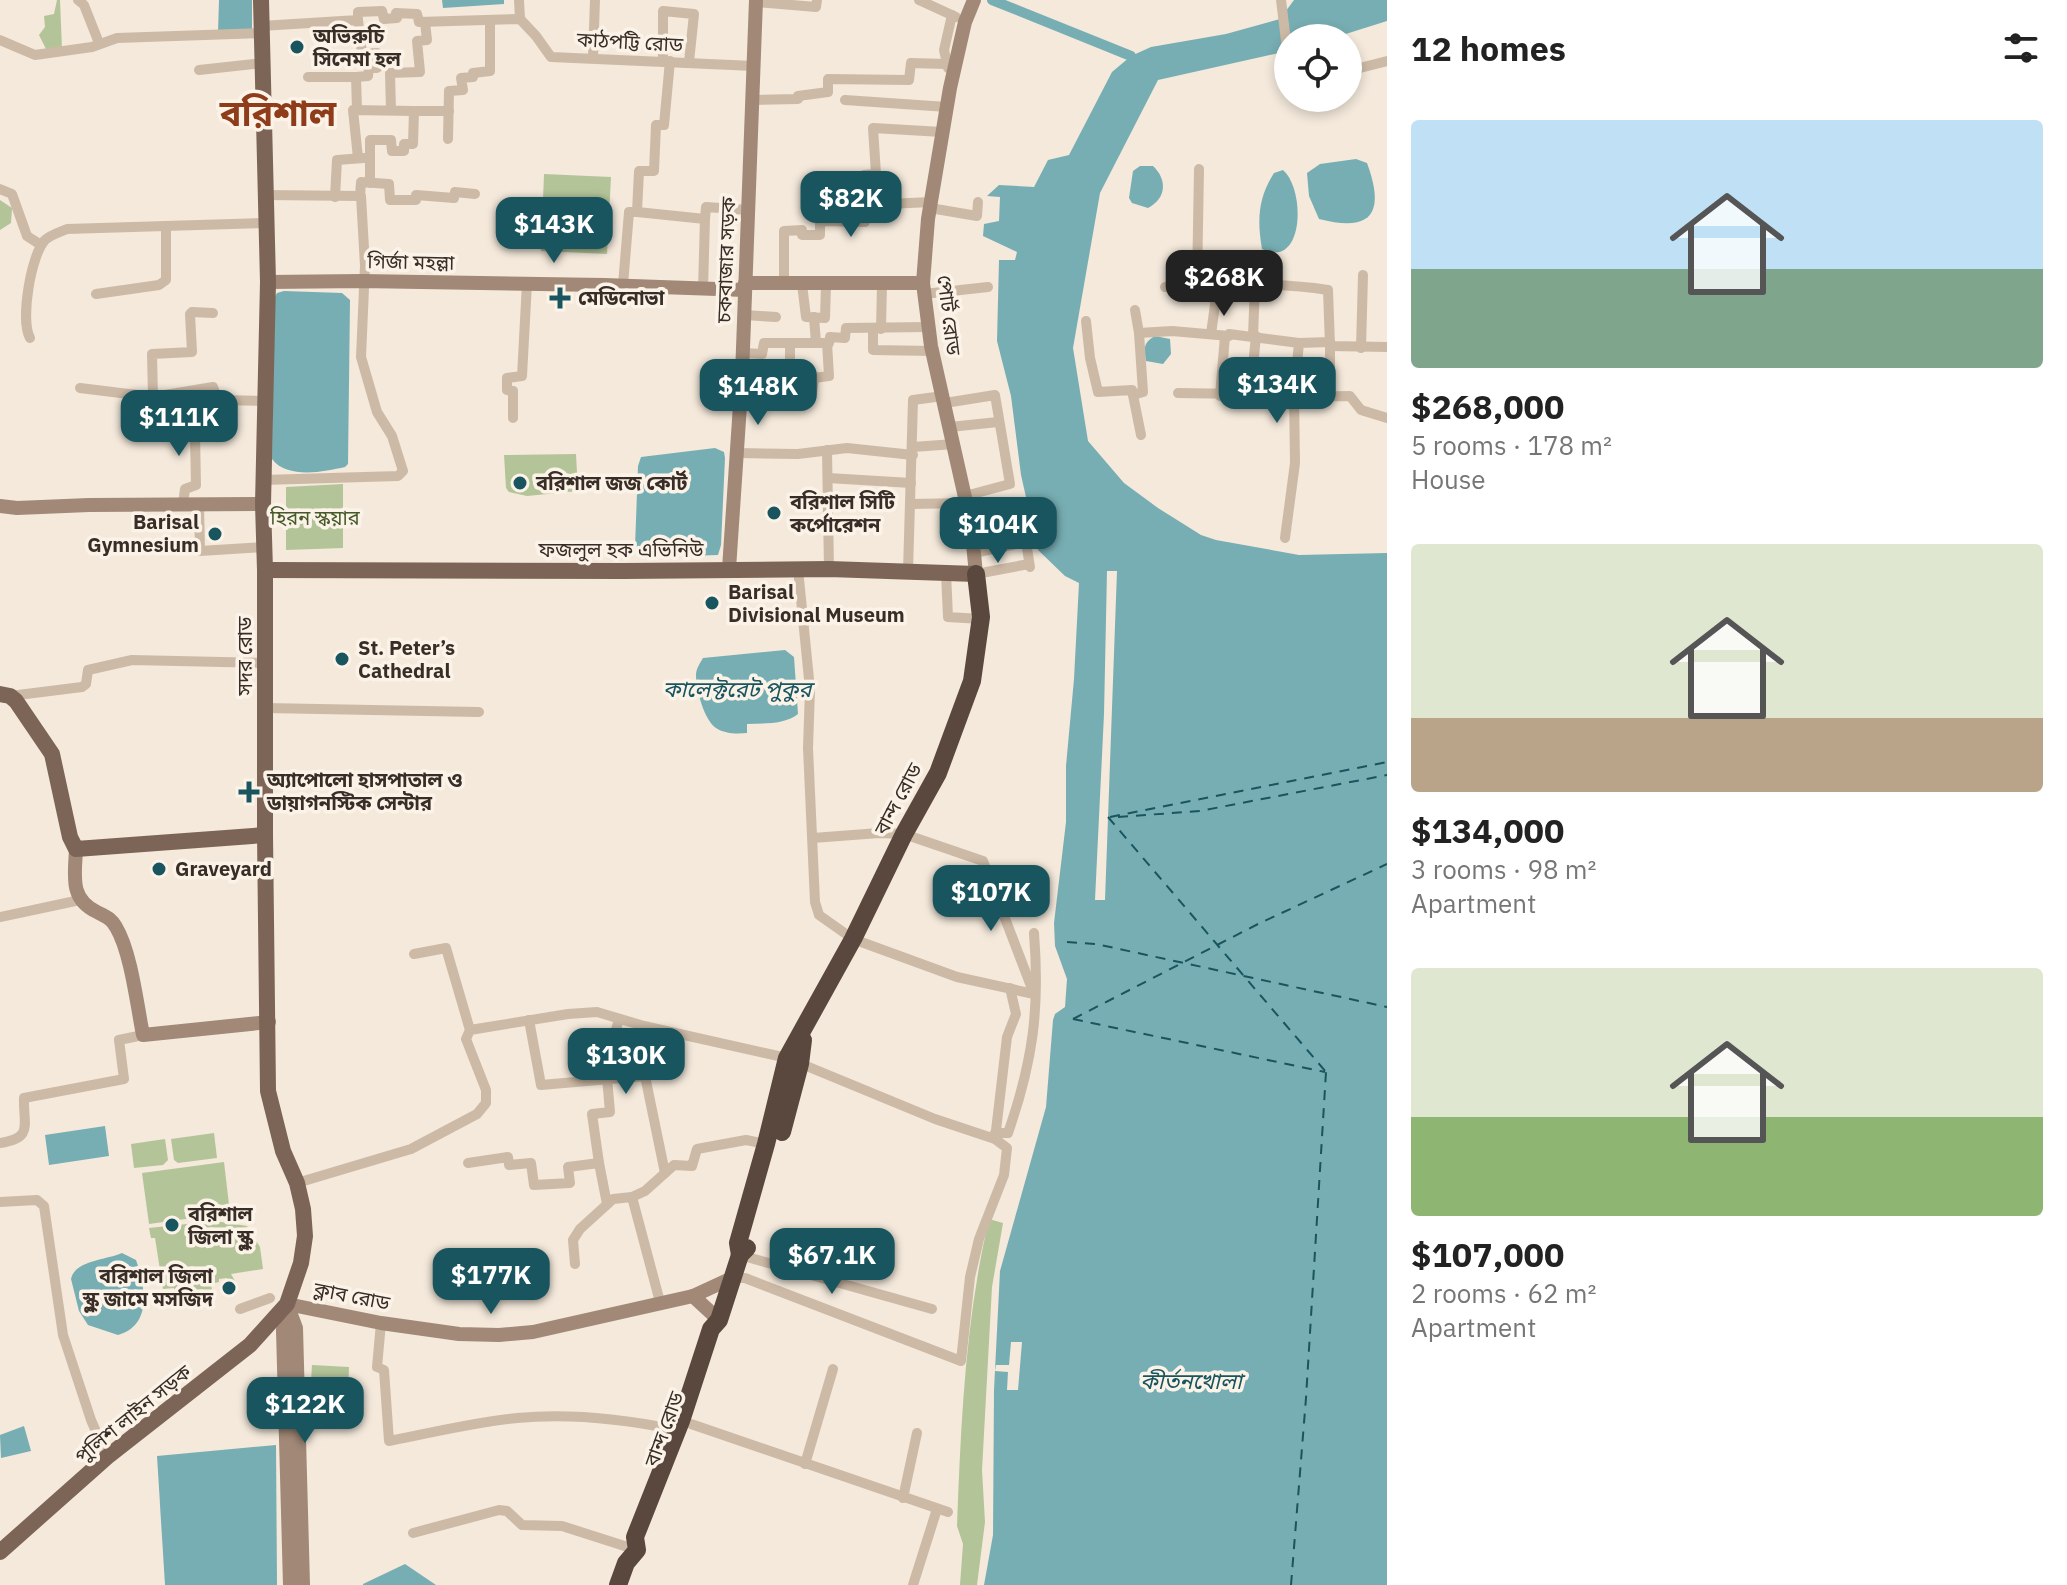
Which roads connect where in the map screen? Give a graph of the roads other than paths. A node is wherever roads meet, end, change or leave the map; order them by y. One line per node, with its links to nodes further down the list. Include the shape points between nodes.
1 (78, 0): 19 (street)
2 (261, 0): 17 (main road, সদর রোড)
3 (519, 0): 12 (street)
4 (595, 0): 20 (street)
5 (697, 0): 11 (street)
6 (817, 0): 9 (street, via 816,7)
7 (919, 0): 10 (street)
8 (1281, 0): 16 (street)
9 (756, 1): 25 (main road, চকবাজার সড়ক)
10 (965, 13): 28 (main road, পোর্ট রোড)
11 (694, 14): 21 (street, via 663,11); 23 (street)
12 (520, 19): 14 (street); 20 (street, কাঠপট্টি রোড, via 551,57)
13 (358, 20): 15 (street, via 358,12 382,11 384,19 397,18 396,13 417,14 419,22); 17 (street); 30 (street, via 362,54 377,53 377,68)
14 (490, 20): 15 (street); 37 (street, via 490,71 461,78 463,90 449,91)
15 (425, 22): 35 (street, via 427,40 417,41 420,72 390,73)
16 (1284, 24)
17 (261, 29): 19 (street); 24 (main road, সদর রোড)
18 (0, 40): 19 (street, via 35,55)
19 (99, 43)
20 (593, 57): 21 (street, কাঠপট্টি রোড)
21 (667, 61): 23 (street, কাঠপট্টি রোড); 52 (street, via 664,125 656,125 654,171 639,171)
22 (1387, 61): 26 (street)
23 (689, 62): 25 (street, কাঠপট্টি রোড)
24 (262, 63): 27 (street); 45 (main road, সদর রোড)
25 (754, 66): 31 (main road, চকবাজার সড়ক)
26 (1362, 67)
27 (199, 70)
28 (949, 71): 31 (street, via 911,63 909,80 828,79 828,92); 33 (main road, পোর্ট রোড)
29 (308, 77): 30 (street)
30 (356, 77): 34 (street)
31 (753, 100): 51 (main road, চকবাজার সড়ক)
32 (845, 100): 33 (street)
33 (947, 107): 38 (main road, পোর্ট রোড)
34 (357, 110): 35 (street); 40 (street)
35 (391, 110): 36 (street)
36 (414, 111): 37 (street); 40 (street, via 413,144 392,151 391,140 370,140)
37 (449, 111): 39 (street)
38 (942, 132): 49 (street, via 873,128 876,174 864,175); 50 (main road, পোর্ট রোড)
39 (448, 139)
40 (364, 158): 42 (street); 47 (street, via 337,160)
41 (1199, 169): 64 (street)
42 (370, 183): 44 (street, via 389,184 390,200); 46 (street, via 361,182)
43 (0, 189): 56 (street, via 12,194 27,236)
44 (475, 194)
45 (264, 195): 47 (street); 54 (main road, সদর রোড)
46 (360, 196): 47 (street); 58 (street)
47 (335, 197)
48 (978, 202): 50 (street, via 977,216)
49 (866, 205): 50 (street); 66 (street, via 865,222 820,221 820,235 784,231)
50 (930, 205): 72 (main road, পোর্ট রোড)
51 (748, 210): 53 (street, via 706,207); 69 (main road, চকবাজার সড়ক)
52 (637, 212): 53 (street); 65 (street, via 629,212)
53 (705, 219): 73 (street)
54 (265, 223): 55 (street); 59 (main road, সদর রোড)
55 (166, 226): 56 (street, via 67,229); 74 (street, via 166,280)
56 (41, 245): 87 (street, via 25,301)
57 (1363, 275): 93 (street)
58 (362, 281): 59 (main road, গির্জা মহল্লা); 60 (main road, গির্জা মহল্লা); 117 (street, via 361,357 377,412 402,462 401,475)
59 (268, 282): 105 (main road, সদর রোড)
60 (527, 283): 65 (main road, গির্জা মহল্লা); 106 (street, via 522,376 507,378 507,390 513,391)
61 (1218, 283): 64 (street); 68 (street); 84 (street)
62 (802, 284): 66 (main road, গির্জা মহল্লা); 67 (main road, গির্জা মহল্লা); 79 (street, via 806,317)
63 (882, 284): 67 (main road, গির্জা মহল্লা); 72 (main road, গির্জা মহল্লা); 82 (street)
64 (1197, 284): 71 (street)
65 (623, 285): 73 (main road, গির্জা মহল্লা)
66 (784, 285): 69 (main road, গির্জা মহল্লা)
67 (826, 285): 79 (street, via 825,318)
68 (1255, 285): 86 (street); 91 (street, via 1328,290)
69 (745, 287): 73 (main road, গির্জা মহল্লা); 77 (main road, চকবাজার সড়ক)
70 (988, 287): 72 (street)
71 (1165, 287)
72 (923, 288): 81 (main road, পোর্ট রোড)
73 (703, 290)
74 (96, 294)
75 (1135, 310): 83 (street)
76 (213, 313): 103 (street, via 190,314 192,352 152,354)
77 (744, 315): 78 (street); 95 (main road, চকবাজার সড়ক)
78 (776, 317)
79 (814, 317): 88 (street)
80 (1086, 321): 98 (street, via 1098,392 1132,390)
81 (928, 327): 82 (street); 94 (main road, পোর্ট রোড)
82 (877, 328): 88 (street, via 846,328 845,338 830,337); 94 (street, via 873,350)
83 (1139, 333): 84 (street); 98 (street, via 1143,392)
84 (1211, 334): 85 (street)
85 (1225, 336): 86 (street); 99 (street)
86 (1255, 336): 89 (street); 100 (street)
87 (30, 338)
88 (822, 343): 90 (street); 90 (street, via 829,376 814,378 812,393 792,400)
89 (1299, 343): 91 (street); 101 (street)
90 (790, 344): 95 (street, via 764,343 762,354)
91 (1330, 344): 93 (street); 102 (street)
92 (1387, 347): 93 (street)
93 (1361, 348)
94 (932, 351): 104 (main road, পোর্ট রোড)
95 (743, 353): 115 (main road, চকবাজার সড়ক)
96 (80, 388): 103 (street)
97 (1178, 393): 99 (street)
98 (1133, 395): 111 (street)
99 (1220, 396): 100 (street)
100 (1250, 396): 101 (street)
101 (1294, 396): 102 (street); 125 (street, via 1295,463)
102 (1330, 396): 107 (street, via 1350,396 1361,410)
103 (153, 397): 105 (street, via 213,387 218,400)
104 (944, 399): 108 (street, via 995,395); 109 (main road, পোর্ট রোড); 114 (street, via 913,400)
105 (265, 401): 117 (main road, সদর রোড)
106 (513, 418)
107 (1387, 418)
108 (998, 422): 109 (street); 119 (street, via 1010,484)
109 (950, 427): 112 (main road, পোর্ট রোড)
110 (137, 432): 120 (street, via 195,434 196,485 185,489)
111 (1141, 435)
112 (954, 444): 114 (street); 119 (main road, পোর্ট রোড)
113 (827, 450): 114 (street); 115 (street); 116 (street)
114 (913, 451): 118 (street)
115 (737, 453): 128 (main road, চকবাজার সড়ক)
116 (828, 478): 118 (street); 130 (street)
117 (263, 480): 122 (main road, সদর রোড)
118 (911, 483): 123 (street)
119 (965, 500): 123 (street); 127 (main road, পোর্ট রোড)
120 (183, 504): 121 (main road); 124 (main road)
121 (199, 504): 122 (main road); 126 (street, via 200,551)
122 (263, 504): 126 (main road, সদর রোড)
123 (910, 504): 132 (street)
124 (0, 506)
125 (1285, 538)
126 (265, 547): 131 (main road, সদর রোড)
127 (974, 553): 134 (main road, পোর্ট রোড); 134 (street, via 1026,542 1029,565)
128 (729, 569): 129 (main road, ফজলুল হক এভিনিউ); 131 (main road, ফজলুল হক এভিনিউ)
129 (798, 569): 130 (main road, ফজলুল হক এভিনিউ); 142 (street, via 810,689)
130 (829, 569): 132 (main road, ফজলুল হক এভিনিউ)
131 (265, 570): 136 (main road, সদর রোড)
132 (908, 571): 133 (main road, ফজলুল হক এভিনিউ)
133 (946, 573): 134 (main road, ফজলুল হক এভিনিউ); 135 (street, via 948,617)
134 (976, 574): 135 (highway, বান্দ রোড)
135 (981, 619): 140 (highway, বান্দ রোড, via 972,681 938,773)
136 (265, 663): 137 (street, via 132,660 88,670 82,687); 138 (main road, সদর রোড)
137 (5, 695): 143 (main road, via 52,754)
138 (265, 708): 139 (street); 141 (main road, সদর রোড)
139 (479, 712)
140 (904, 834): 142 (street); 147 (highway, বান্দ রোড); 150 (street, via 983,861)
141 (265, 835): 143 (main road); 153 (main road, সদর রোড)
142 (813, 838): 147 (street, via 819,915)
143 (76, 849): 144 (main road, via 74,888)
144 (80, 900): 145 (street); 155 (main road, via 109,916 116,926)
145 (0, 917)
146 (1034, 933): 150 (street)
147 (853, 939): 149 (street, via 957,977); 156 (highway, বান্দ রোড, via 804,1029)
148 (414, 954): 154 (street, via 446,948)
149 (1010, 988): 150 (street); 158 (street, via 1016,1014 1007,1037)
150 (1034, 994): 158 (street, via 1032,1054 1023,1089 1008,1133)
151 (619, 1019): 152 (street, via 597,1012); 156 (street); 157 (street)
152 (529, 1020): 154 (street); 157 (street, via 541,1085)
153 (269, 1022): 155 (main road); 164 (main road, সদর রোড, via 268,1091)
154 (470, 1030): 164 (street, via 466,1039 486,1090 486,1103 477,1114 411,1149)
155 (143, 1035): 159 (street, via 119,1040 124,1079 24,1098 25,1132 17,1141)
156 (793, 1061): 158 (street, via 935,1119); 160 (highway, বান্দ রোড); 168 (highway, বান্দ রোড, via 750,1245)
157 (607, 1078): 162 (street, via 610,1112 592,1114); 163 (street, via 645,1076)
158 (995, 1136): 170 (street, via 1007,1148 1004,1175 973,1264 961,1361 745,1278)
159 (0, 1143)
160 (766, 1144): 163 (street, via 746,1140 697,1149 692,1166 674,1165); 168 (highway, বান্দ রোড, via 738,1243)
161 (468, 1163): 162 (street, via 508,1157 509,1165 531,1163 534,1185 570,1183 568,1167)
162 (599, 1163): 167 (street)
163 (665, 1173): 165 (street)
164 (297, 1183): 172 (main road, সদর রোড, via 305,1236 301,1263)
165 (632, 1197): 167 (street); 173 (street)
166 (0, 1202): 181 (street, via 37,1200 44,1206 63,1335)
167 (607, 1204): 169 (street, via 573,1240)
168 (740, 1255): 170 (highway, বান্দ রোড); 175 (street)
169 (575, 1264)
170 (732, 1278): 171 (main road, ক্লাব রোড); 176 (highway, বান্দ রোড)
171 (693, 1296): 173 (main road, ক্লাব রোড); 176 (main road)
172 (275, 1300): 174 (street); 177 (main road, ক্লাব রোড); 181 (main road, পুলিশ লাইন সড়ক, via 250,1345); 187 (main road, via 283,1330); 188 (main road, via 296,1328)
173 (660, 1302): 177 (main road, ক্লাব রোড, via 533,1332 459,1334)
174 (240, 1309)
175 (932, 1309)
176 (719, 1320): 179 (highway, বান্দ রোড, via 711,1329)
177 (381, 1323): 179 (street, via 377,1367 384,1370 389,1441 516,1418 584,1416)
178 (833, 1369): 182 (street)
179 (684, 1427): 182 (street); 185 (highway, বান্দ রোড, via 635,1537)
180 (917, 1433): 183 (street)
181 (107, 1457): 186 (main road, পুলিশ লাইন সড়ক)
182 (805, 1464): 183 (street)
183 (903, 1498): 191 (street, via 942,1510)
184 (413, 1533): 185 (street, via 499,1510 522,1525 562,1526)
185 (637, 1550): 189 (highway, বান্দ রোড); 190 (highway, বান্দ রোড)
186 (0, 1552)
187 (290, 1585)
188 (303, 1585)
189 (618, 1585)
190 (630, 1585)
191 (913, 1585)

